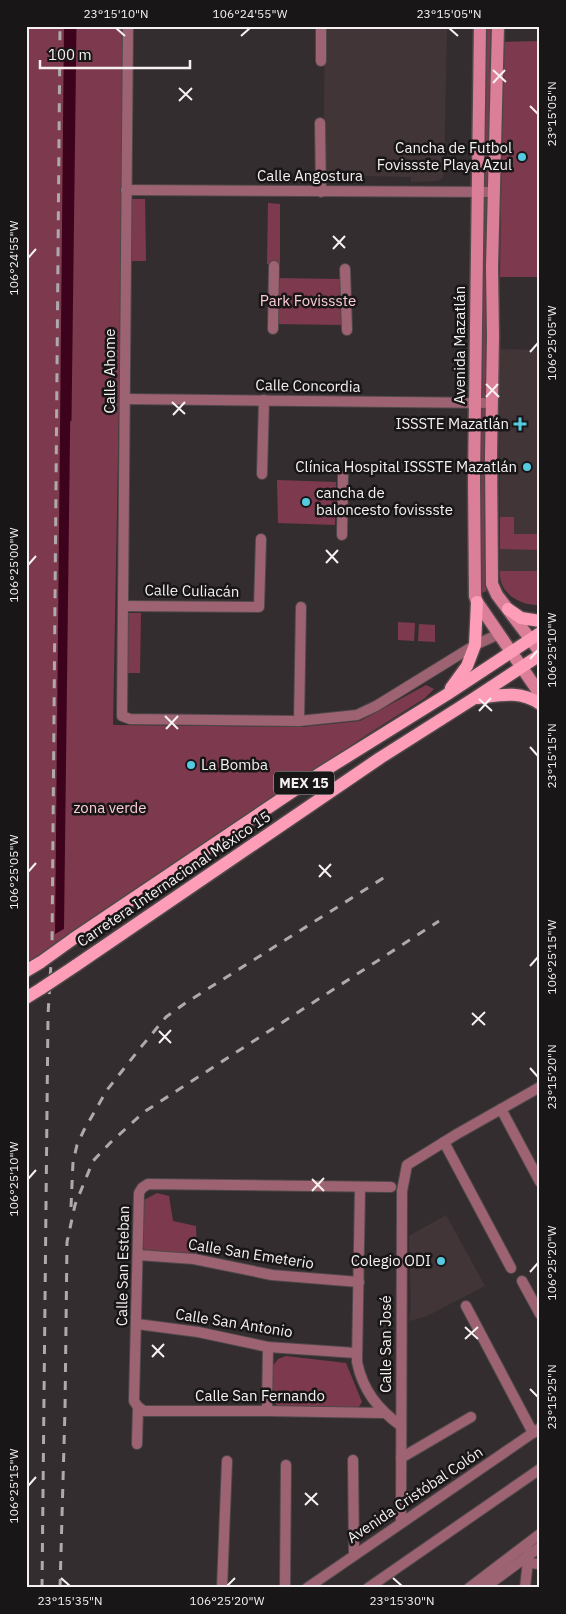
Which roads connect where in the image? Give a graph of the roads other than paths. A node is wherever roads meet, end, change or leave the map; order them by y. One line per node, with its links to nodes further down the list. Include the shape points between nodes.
1 (128, 26): 7 (street, Calle Ahome)
2 (321, 26): 5 (street)
3 (480, 26): 9 (street, Avenida Mazatlán)
4 (498, 26): 10 (street)
5 (321, 61)
6 (320, 123): 8 (street)
7 (126, 190): 8 (street, Calle Angostura); 15 (street, Calle Ahome)
8 (321, 192): 9 (street, Calle Angostura)
9 (479, 192): 10 (street, Calle Angostura); 17 (street, Avenida Mazatlán)
10 (493, 192): 18 (street)
11 (274, 266): 13 (street)
12 (345, 269): 14 (street)
13 (272, 329)
14 (347, 330)
15 (125, 399): 16 (street, Calle Concordia); 24 (street, Calle Ahome)
16 (264, 400): 17 (street, Calle Concordia); 19 (street)
17 (476, 403): 18 (street, Calle Concordia); 23 (street, Avenida Mazatlán)
18 (492, 403): 26 (street, via 492,584)
19 (262, 474)
20 (343, 476): 21 (street)
21 (342, 534)
22 (261, 539): 24 (street, Calle Culiacán, via 259,607)
23 (477, 602): 28 (street, Avenida Mazatlán); 30 (main road)
24 (123, 606): 38 (street, Calle Ahome, via 122,716 130,719)
25 (301, 607): 38 (street)
26 (508, 609): 27 (main road, via 521,618); 29 (street)
27 (540, 621)
28 (499, 634): 30 (street); 31 (street, Avenida Mazatlán)
29 (535, 636): 31 (main road, Carretera Internacional México 15 / MEX 15); 32 (street)
30 (475, 645): 35 (main road, via 467,666); 38 (street, via 357,715)
31 (512, 652): 33 (street, Avenida Mazatlán); 35 (main road, Carretera Internacional México 15 / MEX 15)
32 (540, 654): 33 (main road, Carretera Internacional México 15 / MEX 15)
33 (522, 667): 34 (street, Avenida Mazatlán); 36 (main road, Carretera Internacional México 15 / MEX 15)
34 (540, 694)
35 (446, 695): 39 (main road, Carretera Internacional México 15 / MEX 15, bridge, via 310,779)
36 (474, 699): 37 (main road, via 508,694 523,696); 40 (main road, Carretera Internacional México 15 / MEX 15, bridge, via 380,758)
37 (540, 704)
38 (299, 721)
39 (26, 971)
40 (26, 998)
41 (540, 1087): 42 (street)
42 (501, 1109): 43 (street); 44 (street)
43 (444, 1142): 48 (street); 60 (street, Calle San José, via 407,1165 402,1191)
44 (540, 1182)
45 (360, 1188): 46 (street, Calle San Esteban); 47 (street, Calle San Esteban, via 148,1184 139,1193); 50 (street)
46 (391, 1188)
47 (138, 1255): 50 (street, Calle San Emeterio, via 194,1259 272,1274); 53 (street, Calle San Esteban)
48 (511, 1268)
49 (522, 1281): 52 (street)
50 (359, 1282): 55 (street)
51 (466, 1306): 61 (street, via 526,1418)
52 (540, 1314)
53 (137, 1324): 54 (street, Calle San Antonio); 56 (street, Calle San Esteban, via 134,1401)
54 (268, 1347): 55 (street, Calle San Antonio); 57 (street)
55 (356, 1352): 58 (street, via 362,1380)
56 (138, 1407): 57 (street, Calle San Fernando, via 144,1411); 62 (street, Calle San Esteban)
57 (267, 1411): 58 (street, Calle San Fernando)
58 (383, 1413): 60 (street)
59 (471, 1417): 63 (street)
60 (401, 1426): 63 (street, Calle San José)
61 (538, 1431): 68 (street, Avenida Cristóbal Colón)
62 (137, 1444)
63 (401, 1458): 68 (street, Calle San José)
64 (353, 1460): 72 (street)
65 (227, 1461): 75 (street)
66 (286, 1465): 76 (street)
67 (540, 1468): 78 (street)
68 (401, 1523): 72 (street, Avenida Cristóbal Colón)
69 (540, 1534): 70 (street)
70 (529, 1542): 73 (street); 79 (street)
71 (540, 1547): 73 (street)
72 (354, 1554): 77 (street, Avenida Cristóbal Colón)
73 (528, 1559): 74 (street); 80 (street); 81 (street)
74 (540, 1564)
75 (222, 1588)
76 (285, 1588)
77 (307, 1588)
78 (368, 1588)
79 (469, 1588)
80 (484, 1588)
81 (525, 1588)

